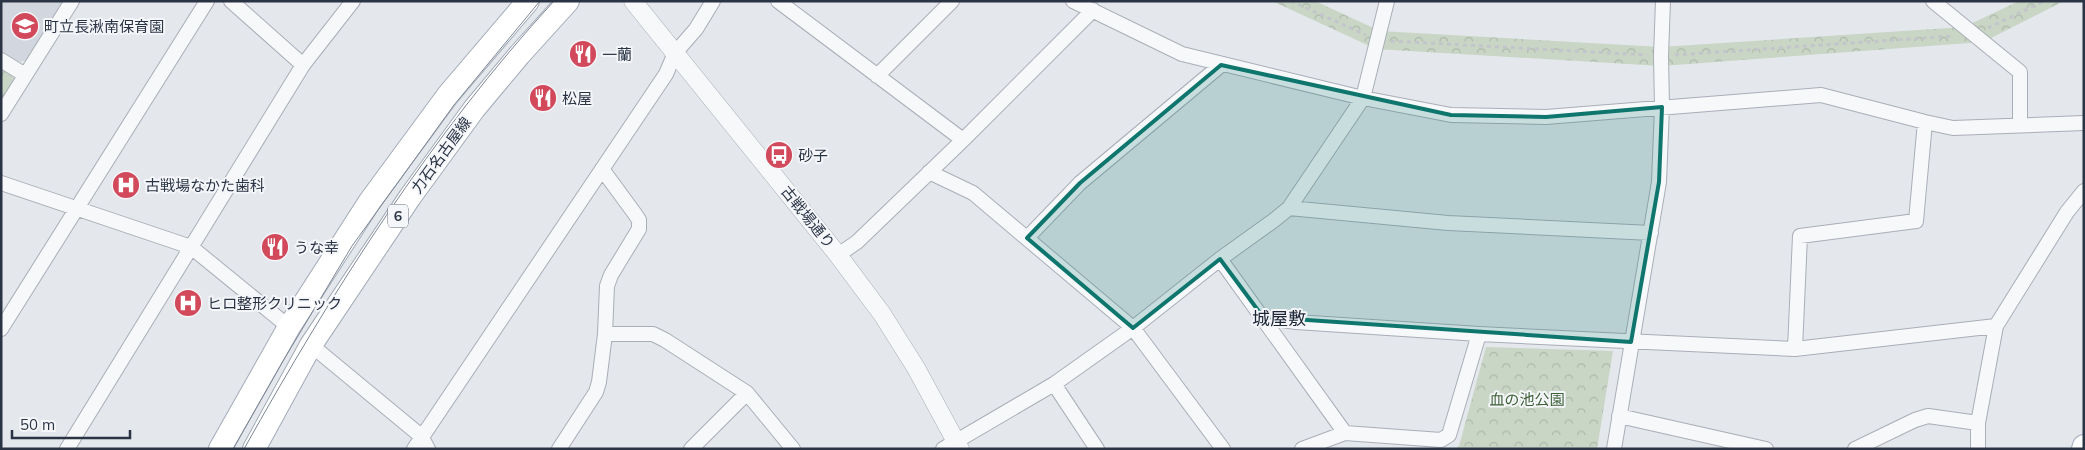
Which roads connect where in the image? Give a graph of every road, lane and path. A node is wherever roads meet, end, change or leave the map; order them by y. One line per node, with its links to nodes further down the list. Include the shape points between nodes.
1 (72, 1): 20 (street)
2 (207, 1): 33 (street)
3 (231, 1): 19 (street)
4 (353, 1): 19 (street)
5 (528, 1): 42 (main road, 力石名古屋線 / 6, via 448,95 387,178)
6 (568, 1): 48 (main road, 力石名古屋線 / 6, via 474,109)
7 (633, 1): 16 (street, 古戦場通り)
8 (713, 1): 16 (street, via 696,29)
9 (778, 1): 21 (street)
10 (952, 1): 21 (street)
11 (1073, 1): 15 (street)
12 (1387, 1): 22 (street)
13 (1663, 1): 23 (street)
14 (1933, 1): 27 (street, via 2020,72)
15 (1093, 10): 18 (street, via 1182,54); 28 (street)
16 (675, 53): 29 (street, via 666,74); 38 (street, 古戦場通り)
17 (1, 60): 20 (street)
18 (1221, 64): 22 (street); 36 (street, via 1080,183)
19 (303, 65): 37 (street)
20 (25, 75): 24 (street)
21 (877, 76): 28 (street)
22 (1363, 98): 23 (street, via 1452,115 1509,118); 34 (street)
23 (1662, 108): 25 (street, via 1822,95); 35 (street, via 1659,182)
24 (1, 114)
25 (1925, 122): 27 (street, via 1953,128); 49 (street, via 1916,222 1800,236)
26 (2084, 123): 27 (street)
27 (2020, 124)
28 (964, 140): 30 (street)
29 (602, 169): 45 (street, via 639,220 639,229 607,286); 55 (street)
30 (929, 172): 36 (street, via 973,193); 38 (street, via 858,242)
31 (1, 183): 33 (street)
32 (2084, 191): 41 (street, via 2067,212)
33 (77, 207): 37 (street); 44 (street)
34 (1289, 208): 35 (street, via 1448,223); 39 (street)
35 (1651, 233): 47 (street)
36 (1027, 238): 43 (street)
37 (191, 247): 42 (street); 57 (street)
38 (838, 255): 56 (street, 古戦場通り, via 882,314 916,368)
39 (1220, 259): 40 (street); 43 (street)
40 (1263, 317): 46 (street); 54 (street)
41 (1996, 326): 49 (street); 53 (street)
42 (289, 327): 58 (main road, 力石名古屋線 / 6)
43 (1133, 328): 50 (street); 65 (street)
44 (1, 329)
45 (605, 334): 51 (street, via 653,334); 61 (street, via 596,392)
46 (1479, 334): 47 (street); 54 (street, via 1449,436 1441,440)
47 (1631, 342): 49 (street); 52 (street)
48 (311, 345): 55 (street); 59 (main road, 力石名古屋線 / 6)
49 (1795, 349)
50 (1054, 384): 56 (street); 64 (street)
51 (747, 393): 62 (street); 63 (street)
52 (1619, 416): 67 (street); 68 (street)
53 (1978, 423): 69 (street, via 1928,416); 70 (street)
54 (1345, 433): 66 (street)
55 (417, 443): 60 (street)
56 (953, 446)
57 (67, 449)
58 (220, 449)
59 (254, 449)
60 (428, 449)
61 (559, 449)
62 (691, 449)
63 (792, 449)
64 (1096, 449)
65 (1223, 449)
66 (1302, 449)
67 (1614, 449)
68 (1766, 449)
69 (1855, 449)
70 (1978, 449)

